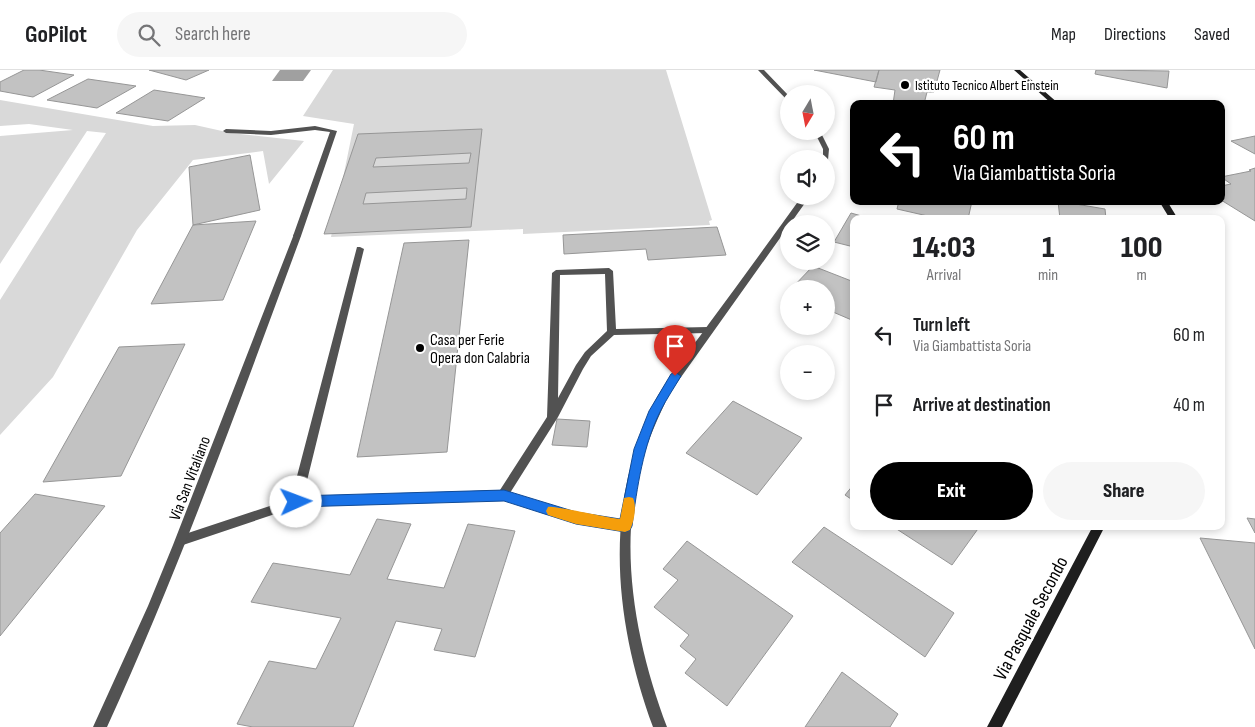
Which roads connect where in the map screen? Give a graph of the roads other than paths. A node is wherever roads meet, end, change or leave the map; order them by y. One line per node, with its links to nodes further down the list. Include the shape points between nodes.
1 (761, 70): 3 (street)
2 (1017, 70): 4 (street)
3 (780, 90)
4 (1051, 100)
5 (226, 130): 15 (street, Via San Vitaliano, via 271,133 315,128 334,131)
6 (799, 205): 8 (street)
7 (360, 249): 12 (street)
8 (708, 330): 9 (street); 13 (street, via 654,411 637,462)
9 (612, 332): 10 (street, via 579,366); 10 (street, via 609,271 556,273)
10 (552, 417): 11 (street)
11 (504, 495): 12 (street); 13 (street, via 576,518)
12 (296, 502): 15 (street)
13 (625, 526): 17 (street, via 631,620 643,674)
14 (1097, 530): 18 (street, Via Pasquale Secondo)
15 (183, 540): 16 (street, Via San Vitaliano)
16 (100, 727)
17 (660, 727)
18 (994, 727)

